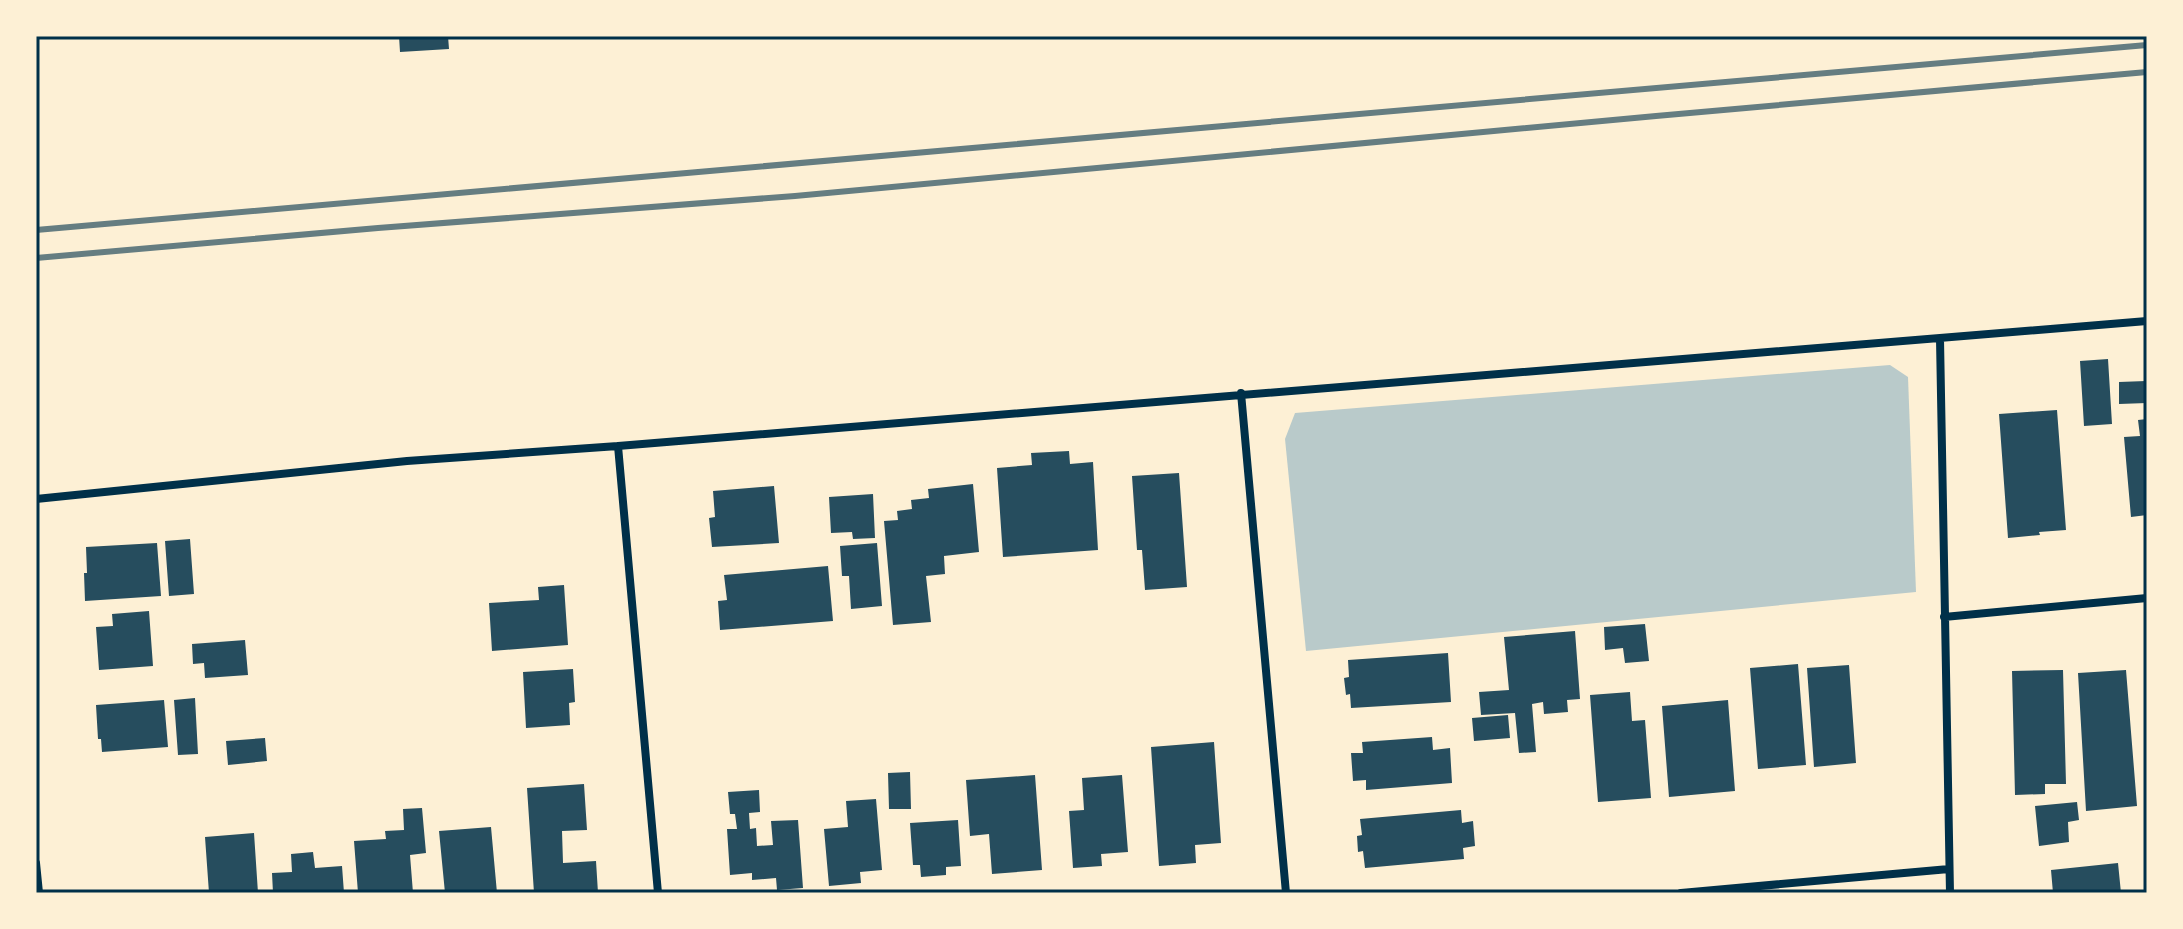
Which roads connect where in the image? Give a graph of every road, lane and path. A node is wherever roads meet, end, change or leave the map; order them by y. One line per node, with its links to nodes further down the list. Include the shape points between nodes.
1 (2147, 321): 2 (street)
2 (1940, 339): 3 (street); 7 (street)
3 (1241, 393): 4 (street); 12 (street)
4 (618, 446): 5 (street, via 407,461); 11 (street)
5 (36, 499)
6 (2147, 598): 7 (street)
7 (1944, 617): 9 (street)
8 (36, 863): 10 (street)
9 (1949, 869): 13 (street); 14 (street)
10 (39, 893)
11 (658, 893)
12 (1286, 893)
13 (1681, 893)
14 (1950, 893)

